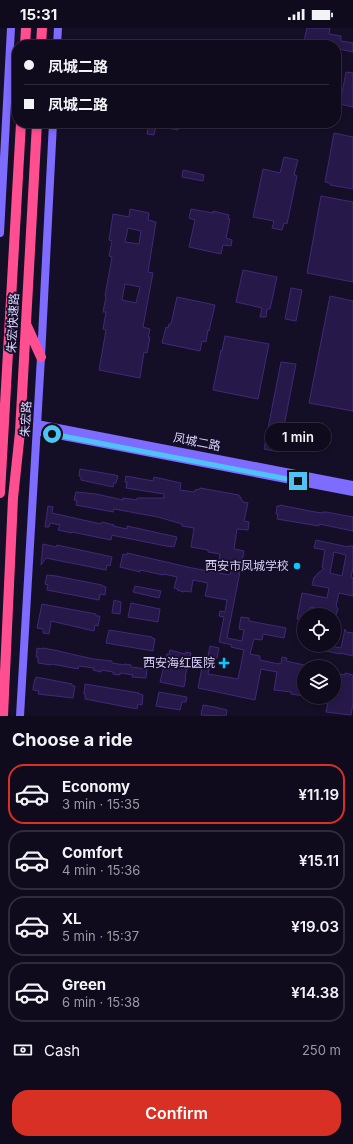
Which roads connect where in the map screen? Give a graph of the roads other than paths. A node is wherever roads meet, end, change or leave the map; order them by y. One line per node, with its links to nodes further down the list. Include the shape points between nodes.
1 (11, 28): 11 (main road)
2 (26, 28): 5 (highway)
3 (42, 28): 6 (highway)
4 (58, 28): 7 (main road)
5 (25, 40)
6 (41, 40)
7 (57, 40)
8 (20, 128): 14 (highway, 朱宏快速路)
9 (37, 128): 12 (highway, 朱宏快速路)
10 (53, 128): 13 (main road, 朱宏路)
11 (0, 233)
12 (26, 324): 13 (highway); 20 (highway, 朱宏快速路, via 20,432 13,498)
13 (41, 357): 16 (main road, 朱宏路)
14 (4, 410): 15 (highway); 19 (highway, 朱宏快速路)
15 (0, 420)
16 (37, 428): 17 (main road, 凤城二路); 18 (main road, 凤城二路); 21 (main road, 朱宏路)
17 (353, 485)
18 (353, 492)
19 (0, 493)
20 (3, 716)
21 (20, 716)

